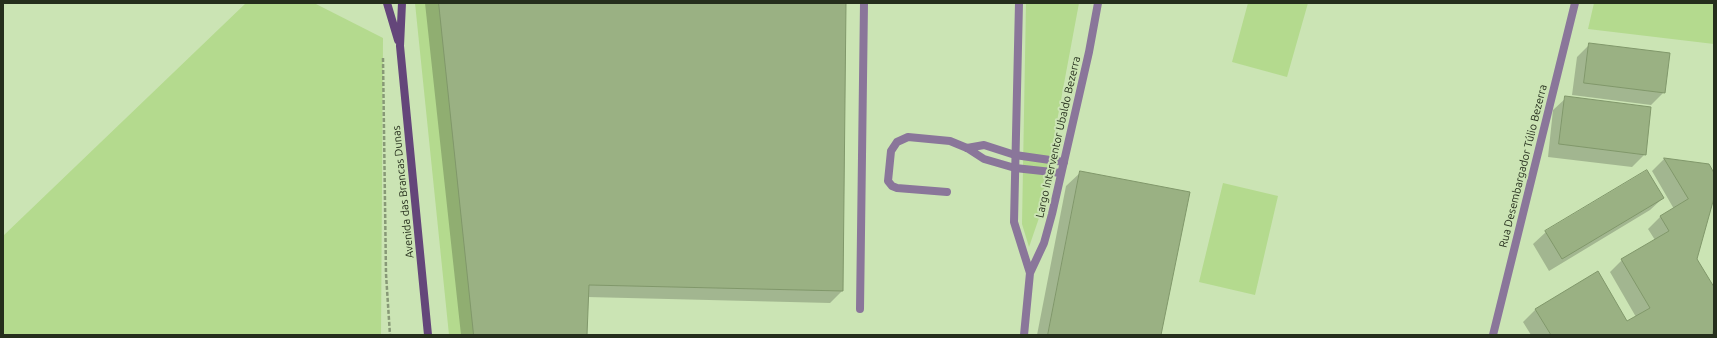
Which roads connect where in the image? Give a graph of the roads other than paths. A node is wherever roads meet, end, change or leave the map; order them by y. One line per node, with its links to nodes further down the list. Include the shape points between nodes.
1 (388, 3): 7 (main road, Avenida das Brancas Dunas)
2 (402, 3): 7 (main road, Avenida das Brancas Dunas)
3 (864, 3): 15 (street)
4 (1018, 3): 9 (street, Largo Interventor Ubaldo Bezerra)
5 (1098, 3): 10 (street, Largo Interventor Ubaldo Bezerra)
6 (1575, 3): 18 (street, Rua Desembargador Túlio Bezerra)
7 (400, 46): 16 (main road, Avenida das Brancas Dunas)
8 (967, 148): 9 (street, via 984,145); 11 (street, via 984,160); 13 (street, via 950,141 908,137 897,142 891,151 888,181 892,186)
9 (1015, 154): 10 (street); 11 (street, Largo Interventor Ubaldo Bezerra)
10 (1064, 162): 12 (street, Largo Interventor Ubaldo Bezerra)
11 (1015, 168): 12 (street); 14 (street, Largo Interventor Ubaldo Bezerra, via 1014,222)
12 (1062, 173): 14 (street, Largo Interventor Ubaldo Bezerra, via 1044,243)
13 (946, 192)
14 (1030, 273): 17 (street, Largo Interventor Ubaldo Bezerra)
15 (860, 309)
16 (428, 335)
17 (1024, 335)
18 (1493, 335)

